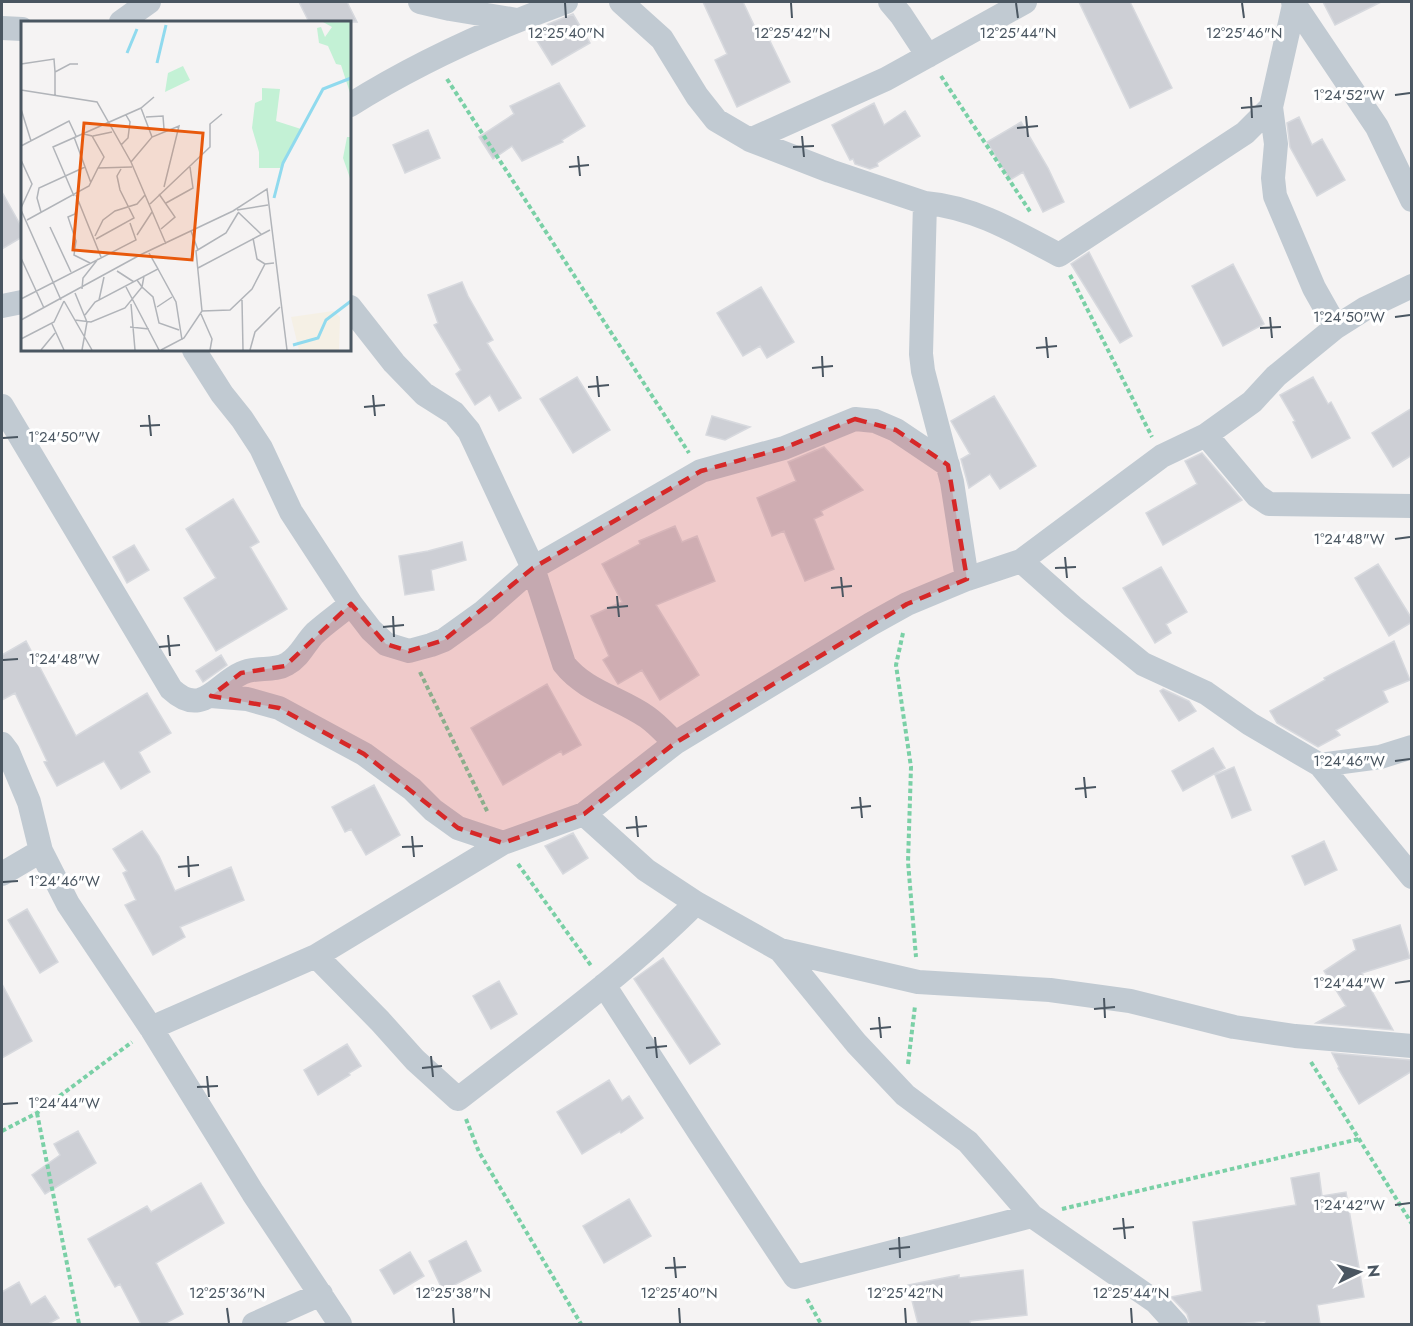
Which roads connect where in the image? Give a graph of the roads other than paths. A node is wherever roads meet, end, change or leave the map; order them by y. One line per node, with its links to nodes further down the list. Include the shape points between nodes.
1 (149, 2): 9 (street)
2 (420, 2): 8 (street)
3 (566, 2): 8 (street)
4 (621, 2): 15 (street, via 662,39 716,120)
5 (890, 2): 12 (street)
6 (1025, 2): 12 (street)
7 (1294, 3): 14 (street); 16 (street, via 1377,127)
8 (517, 20): 13 (street)
9 (122, 21)
10 (2, 28): 11 (street)
11 (21, 29)
12 (928, 56): 15 (street, via 886,80)
13 (351, 104)
14 (1271, 107): 17 (street, via 1245,133 1059,255 987,218 948,205); 22 (street, via 1276,144 1275,196 1314,288)
15 (750, 140): 17 (street)
16 (1412, 200)
17 (925, 203): 26 (street, via 921,354)
18 (1412, 286): 22 (street)
19 (21, 302): 20 (street)
20 (2, 306)
21 (351, 309): 29 (street, via 409,379 454,413 469,431)
22 (1336, 327): 25 (street, via 1276,376 1252,402)
23 (195, 351): 31 (street, via 261,448 291,512)
24 (2, 406): 32 (street, via 171,689 180,698 193,701)
25 (1206, 435): 27 (street, via 1257,496 1269,504); 28 (street, via 1162,456)
26 (948, 465): 29 (street, via 896,430 875,421 855,419 784,448 701,471); 30 (street)
27 (1412, 506)
28 (1021, 561): 30 (street); 36 (street, via 1143,664 1206,693)
29 (532, 568): 31 (street, via 483,612 444,640 409,651 386,644); 33 (street, via 564,664 573,676 648,717)
30 (966, 579): 33 (street, via 907,604)
31 (351, 604): 32 (street, via 314,634 285,666 240,673)
32 (211, 696): 38 (street, via 247,699 279,708 364,754 458,828)
33 (675, 743): 37 (street)
34 (2, 744): 39 (street, via 29,802)
35 (1412, 747): 36 (street, via 1380,758)
36 (1320, 765): 41 (street)
37 (584, 814): 38 (street); 42 (street, via 646,870)
38 (502, 843): 44 (street)
39 (41, 851): 40 (street); 46 (street, via 68,904)
40 (2, 874)
41 (1412, 877)
42 (696, 903): 43 (street); 45 (street)
43 (780, 950): 47 (street, via 918,982 1050,990 1130,1001 1234,1027); 48 (street, via 855,1043 905,1095 968,1142)
44 (316, 956): 45 (street, via 415,1060 458,1099); 46 (street)
45 (604, 985): 48 (street, via 795,1276)
46 (151, 1028): 49 (street)
47 (1412, 1046)
48 (1032, 1216): 52 (street, via 1156,1302)
49 (321, 1294): 50 (street); 51 (street)
50 (254, 1324)
51 (340, 1324)
52 (1176, 1324)

